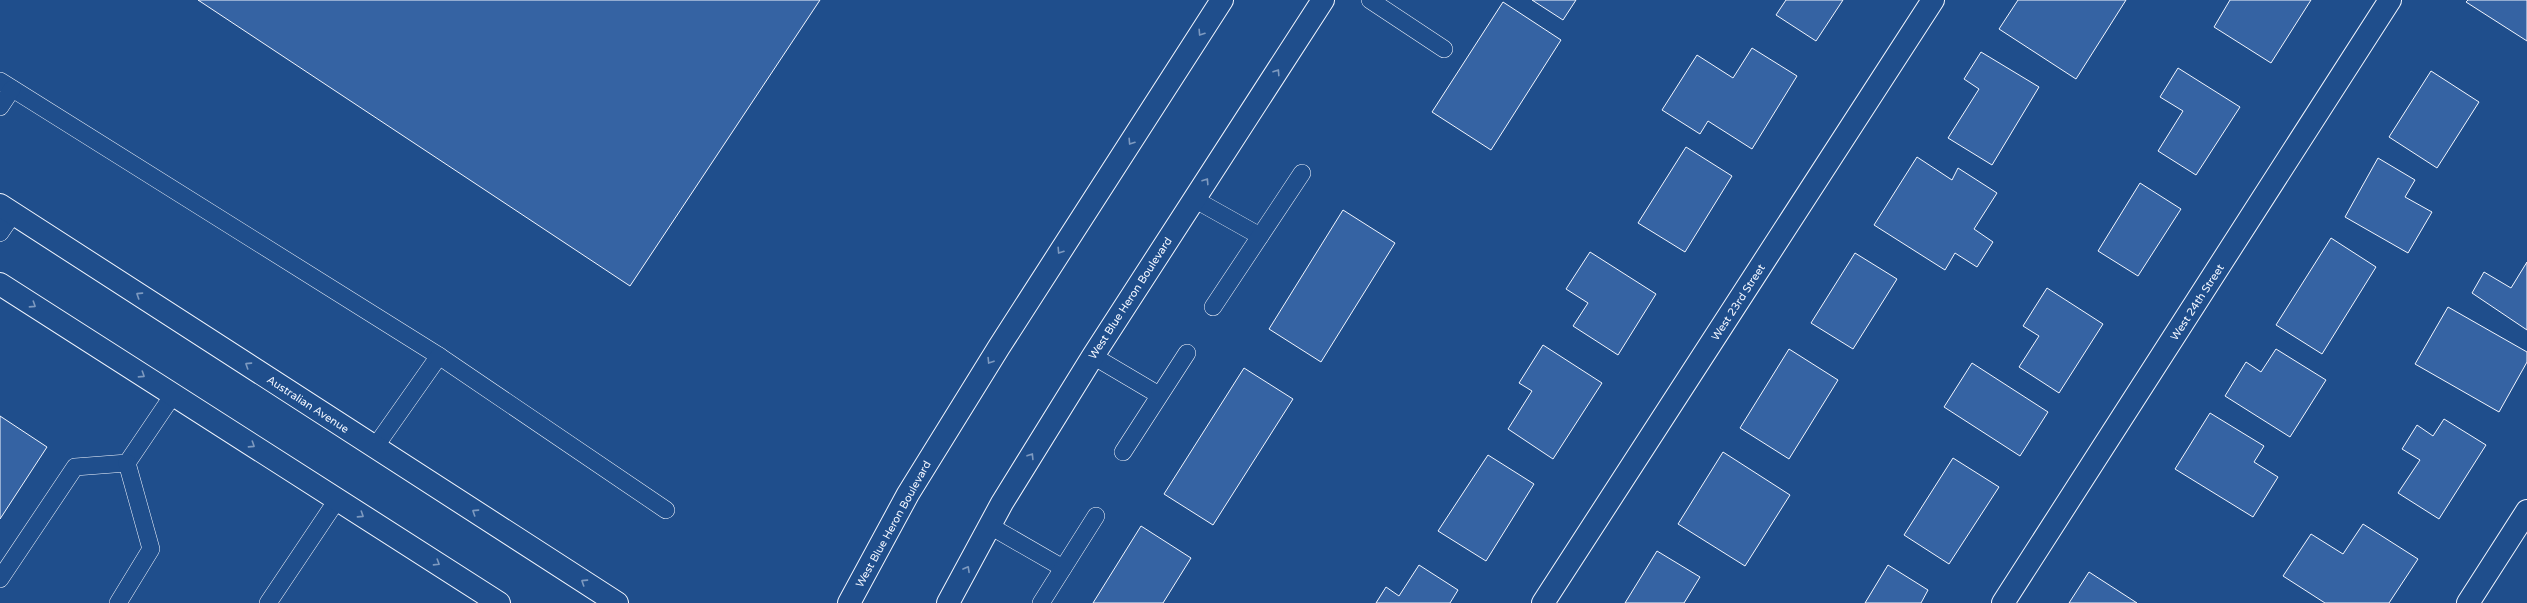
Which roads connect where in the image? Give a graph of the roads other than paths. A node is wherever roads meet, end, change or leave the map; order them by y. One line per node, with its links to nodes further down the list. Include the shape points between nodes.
1 (1222, 0): 35 (main road, West Blue Heron Boulevard, one-way to 35, via 999,347 908,494)
2 (1323, 0): 10 (main road, West Blue Heron Boulevard, one-way to 2)
3 (1370, 0): 6 (lane)
4 (1933, 0): 38 (main road, West 23rd Street)
5 (2390, 0): 39 (main road, West 24th Street)
6 (1444, 49)
7 (6, 85): 8 (lane); 17 (lane)
8 (0, 107)
9 (1302, 173): 13 (lane)
10 (1194, 199): 13 (lane); 18 (main road, West Blue Heron Boulevard)
11 (6, 209): 12 (lane); 21 (main road, Australian Avenue, one-way to 11)
12 (0, 233)
13 (1260, 236): 15 (lane)
14 (0, 284): 19 (main road, one-way to 19)
15 (1213, 307)
16 (1187, 353): 20 (lane)
17 (439, 356): 21 (lane); 25 (lane)
18 (1093, 356): 20 (lane); 28 (main road, West Blue Heron Boulevard, one-way to 18)
19 (173, 395): 23 (lane); 24 (main road, one-way to 24)
20 (1159, 396): 22 (lane)
21 (375, 447): 34 (main road, Australian Avenue, one-way to 21)
22 (1123, 452)
23 (128, 463): 30 (lane, via 75,467); 31 (lane, via 151,549)
24 (337, 500): 32 (lane); 33 (main road, one-way to 33)
25 (666, 510)
26 (2527, 511): 40 (main road)
27 (1096, 516): 29 (lane)
28 (990, 526): 29 (lane); 36 (main road, West Blue Heron Boulevard, one-way to 28)
29 (1063, 568): 37 (lane)
30 (0, 580)
31 (118, 603)
32 (268, 603)
33 (499, 603)
34 (617, 603)
35 (849, 603)
36 (948, 603)
37 (1041, 603)
38 (1543, 603)
39 (2003, 603)
40 (2468, 603)

